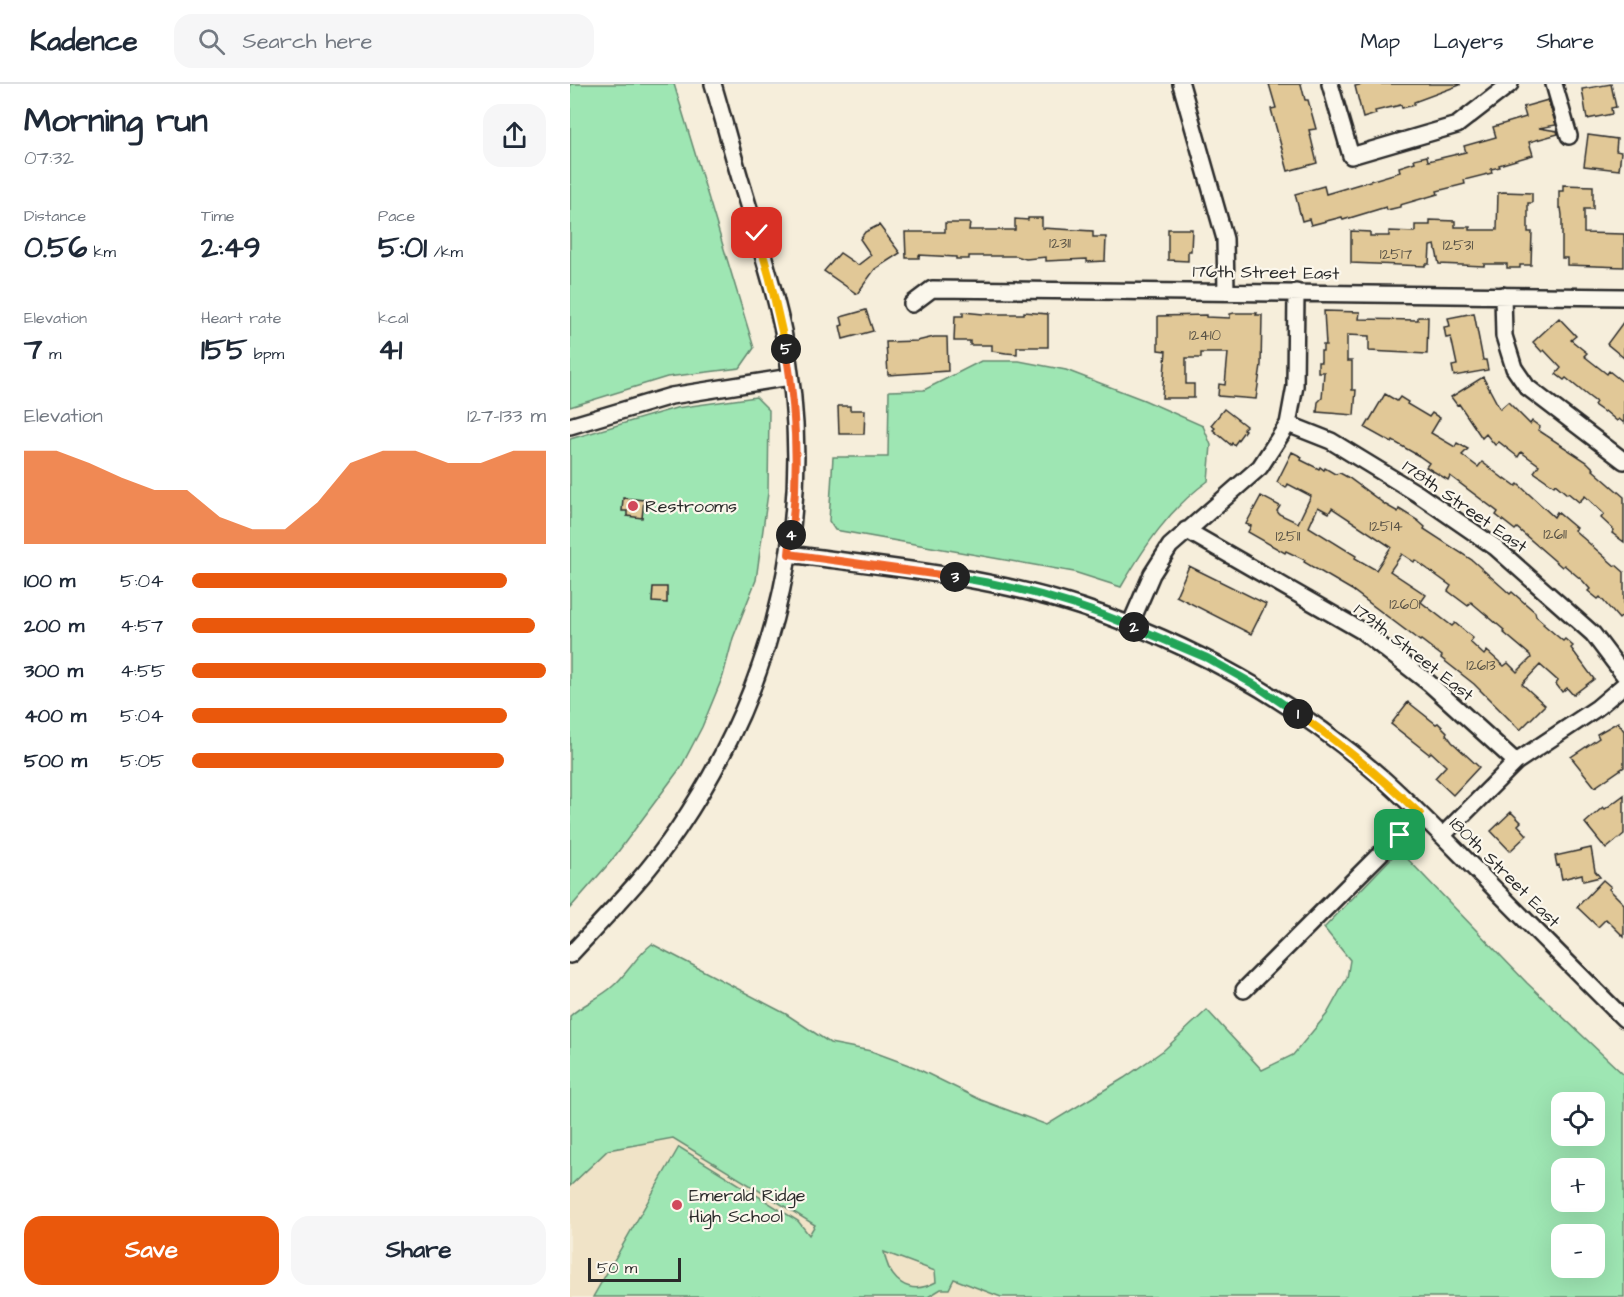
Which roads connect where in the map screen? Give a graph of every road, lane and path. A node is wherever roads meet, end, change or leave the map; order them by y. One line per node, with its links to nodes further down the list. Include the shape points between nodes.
1 (713, 84): 12 (street, via 770,279)
2 (1181, 84): 7 (street, via 1225,239)
3 (1330, 84): 4 (street, via 1351,156 1457,125)
4 (1510, 84)
5 (1554, 84): 6 (street)
6 (1569, 136)
7 (1226, 291): 8 (street, 176th Street East); 11 (street, 176th Street East, via 932,289)
8 (1296, 292): 9 (street, 176th Street East); 13 (street, via 1295,386)
9 (1503, 295): 10 (street, 176th Street East); 15 (street, via 1504,336 1514,368 1527,387)
10 (1624, 297)
11 (912, 304)
12 (790, 377): 14 (street, via 671,396); 17 (street, via 795,479)
13 (1288, 424): 16 (street, via 1260,467); 19 (street, 178th Street East, via 1331,441 1495,547 1593,634)
14 (570, 426)
15 (1624, 461)
16 (1186, 530): 18 (street, via 1152,574); 21 (street, 179th Street East, via 1362,631 1429,683)
17 (789, 554): 18 (street, 180th Street East, via 970,579 1080,606); 24 (street, via 757,678 718,764 677,831)
18 (1130, 625): 22 (street, 180th Street East, via 1207,658 1255,685 1330,736)
19 (1624, 675)
20 (1624, 685): 21 (street, via 1597,708)
21 (1516, 762): 23 (street)
22 (1420, 814): 23 (street, 180th Street East); 25 (street)
23 (1442, 836): 26 (street, 180th Street East)
24 (570, 955)
25 (1244, 990)
26 (1624, 1019)

